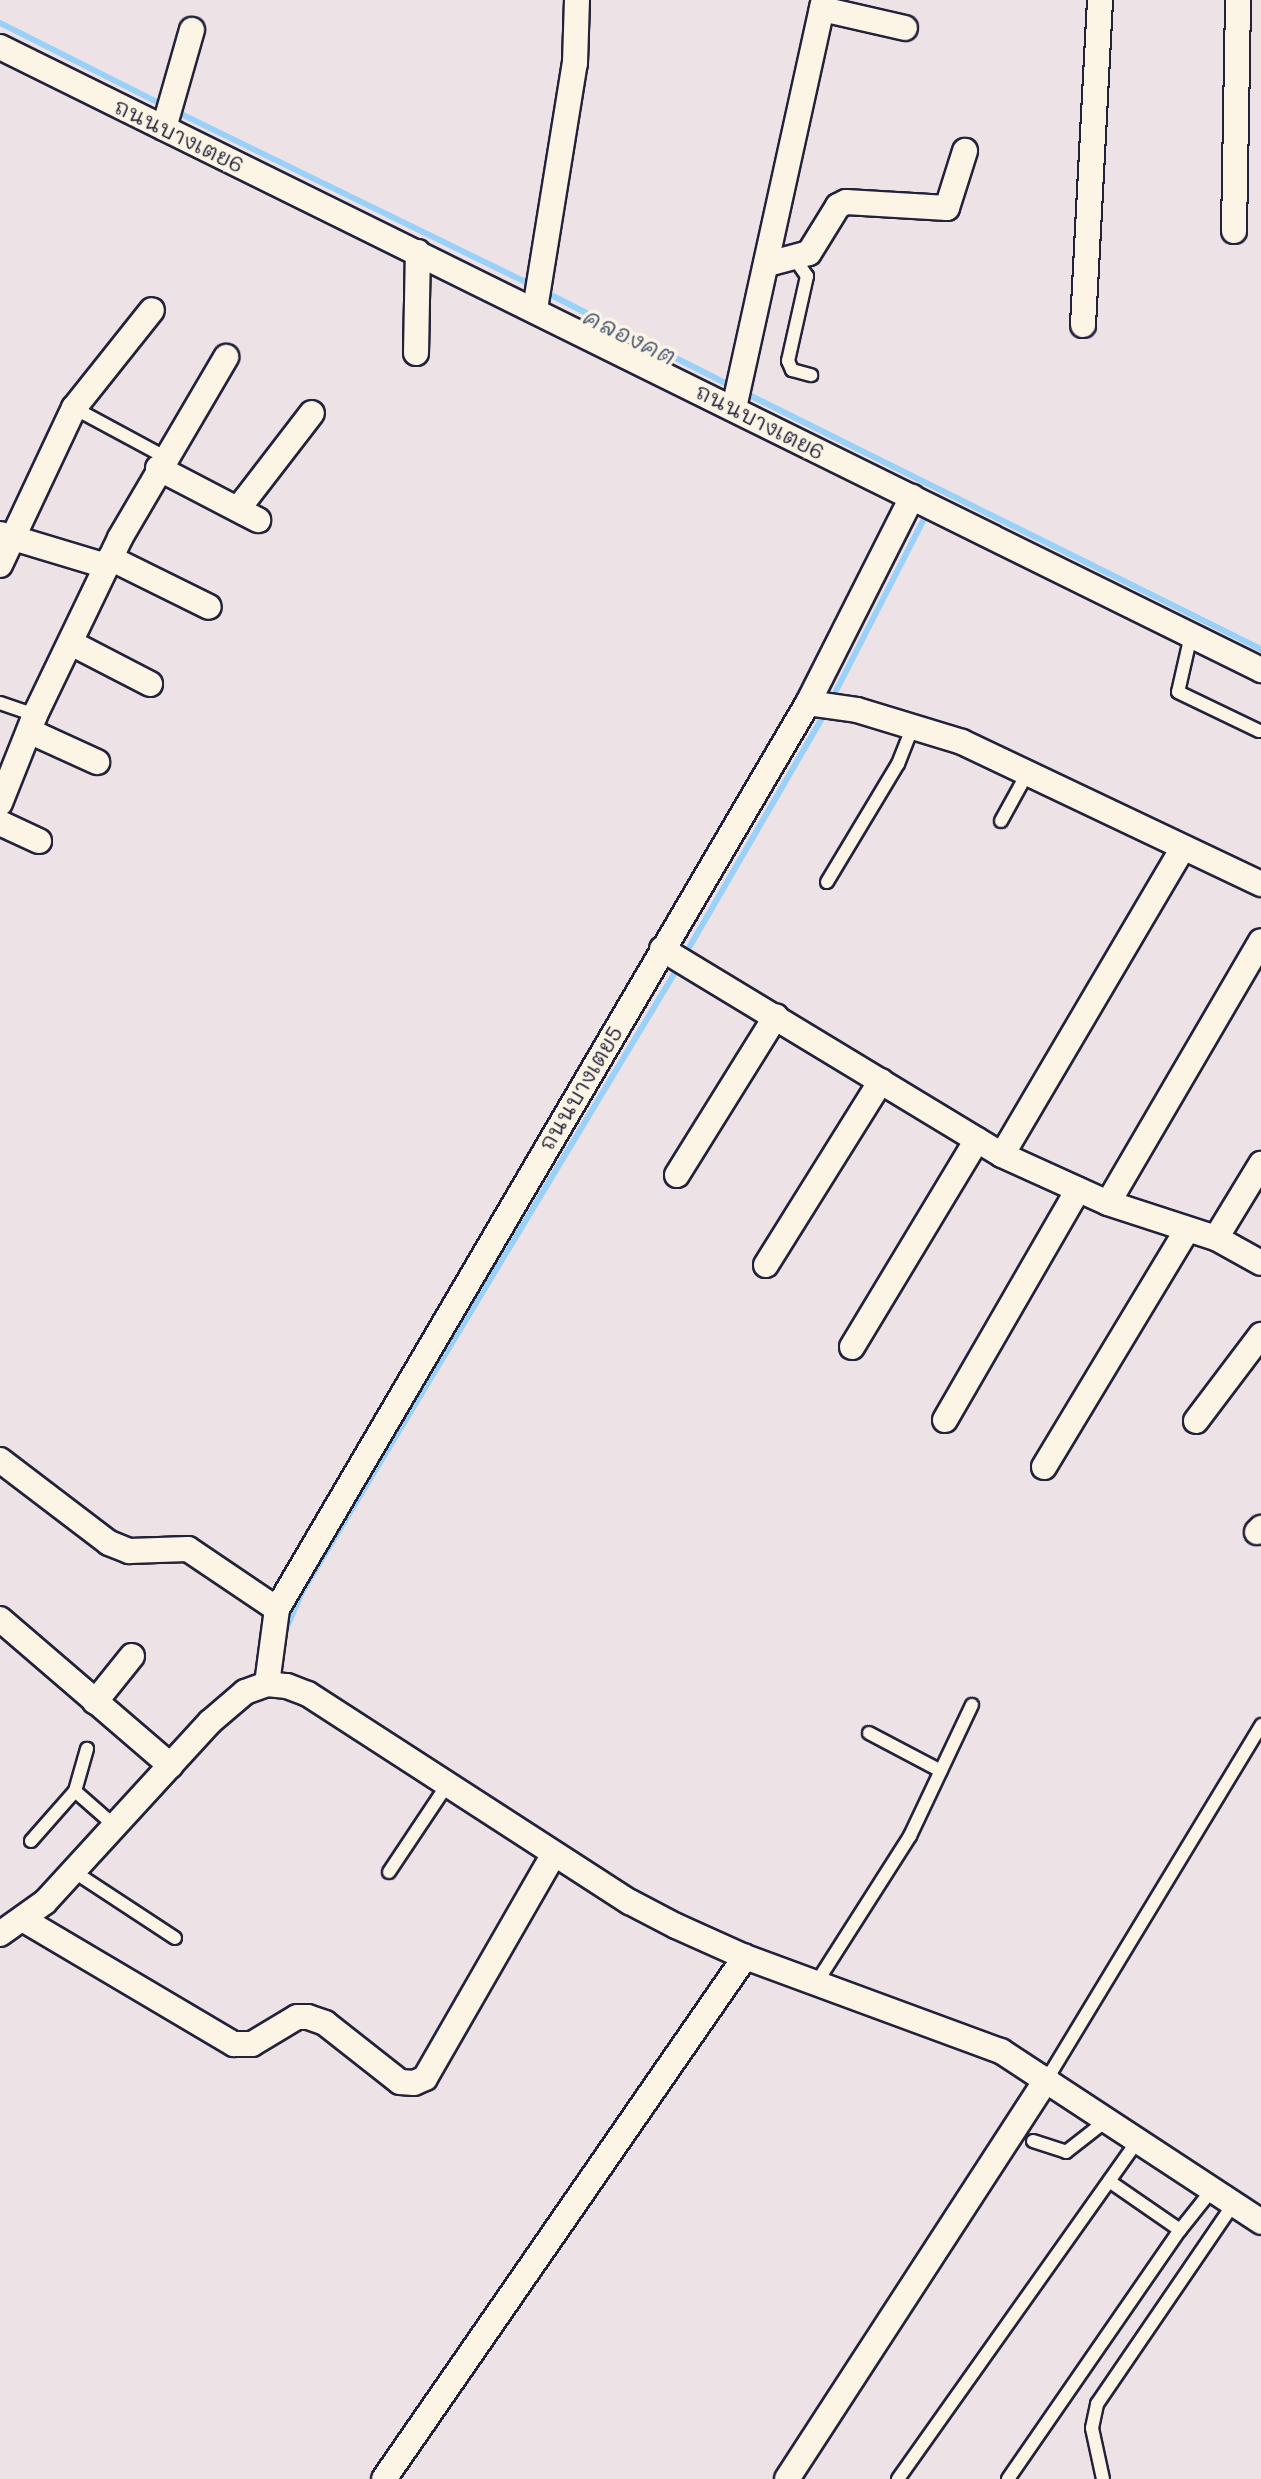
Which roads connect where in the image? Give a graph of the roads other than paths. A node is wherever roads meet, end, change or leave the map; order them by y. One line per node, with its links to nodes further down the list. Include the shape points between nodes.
1 (577, 0): 14 (street, via 575,63)
2 (1100, 0): 16 (street)
3 (1238, 0): 10 (street)
4 (823, 4): 5 (street); 13 (street)
5 (905, 28)
6 (192, 30): 8 (street)
7 (0, 47): 8 (street, ถนนบางเตย6)
8 (165, 124): 11 (street, ถนนบางเตย6)
9 (965, 151): 12 (street, via 947,208 846,202 838,206 809,253)
10 (1234, 231)
11 (418, 252): 14 (street, ถนนบางเตย6); 17 (street)
12 (795, 259): 13 (street); 19 (lane, via 807,276 788,361 792,370)
13 (768, 264): 20 (street)
14 (536, 306): 20 (street, ถนนบางเตย6)
15 (152, 310): 21 (street)
16 (1083, 325)
17 (416, 353)
18 (226, 357): 23 (street)
19 (811, 375)
20 (734, 406): 24 (street, ถนนบางเตย6)
21 (74, 408): 23 (lane); 25 (street)
22 (312, 413): 23 (street, via 248,515)
23 (161, 463): 26 (street)
24 (912, 497): 29 (street, ถนนบางเตย6); 34 (street, ถนนบางเตย5)
25 (6, 536): 26 (street); 27 (street)
26 (108, 562): 28 (street); 30 (street)
27 (0, 565)
28 (209, 607)
29 (1191, 635): 31 (street, ถนนบางเตย6); 37 (lane, via 1178,692)
30 (71, 643): 32 (street); 35 (street)
31 (1261, 670)
32 (150, 684)
33 (0, 703): 35 (lane)
34 (808, 703): 36 (street); 48 (street, ถนนบางเตย5)
35 (32, 723): 38 (street); 40 (street)
36 (913, 726): 39 (street); 45 (lane, via 898,764)
37 (1259, 731)
38 (97, 762)
39 (1028, 772): 41 (lane); 44 (street)
40 (0, 803)
41 (1001, 821)
42 (0, 823): 43 (street)
43 (39, 841)
44 (1183, 848): 46 (street); 52 (street)
45 (827, 882)
46 (1261, 884)
47 (1261, 941): 56 (street)
48 (662, 949): 49 (street); 67 (street, ถนนบางเตย5)
49 (776, 1016): 50 (street); 54 (street)
50 (881, 1081): 51 (street); 60 (street)
51 (977, 1140): 52 (street); 62 (street)
52 (1002, 1155): 55 (street)
53 (1261, 1164): 58 (street)
54 (677, 1175)
55 (1078, 1190): 56 (street); 63 (street)
56 (1108, 1203): 57 (street)
57 (1187, 1230): 58 (street); 66 (street)
58 (1216, 1238): 59 (street)
59 (1261, 1263)
60 (766, 1265)
61 (1261, 1335): 64 (street)
62 (852, 1347)
63 (945, 1420)
64 (1196, 1421)
65 (0, 1460): 67 (street, via 109,1543 129,1551 188,1549)
66 (1044, 1467)
67 (277, 1609): 70 (street, ถนนบางเตย5)
68 (0, 1619): 71 (street)
69 (132, 1656): 71 (street)
70 (267, 1684): 76 (street, via 245,1692); 78 (street, via 308,1694)
71 (95, 1702): 76 (street)
72 (972, 1705): 77 (lane)
73 (1261, 1725): 90 (lane)
74 (869, 1733): 77 (lane)
75 (87, 1749): 79 (lane)
76 (171, 1766): 80 (street)
77 (941, 1771): 89 (lane, via 910,1836)
78 (449, 1782): 82 (street); 84 (lane)
79 (75, 1791): 80 (lane); 81 (lane)
80 (115, 1826): 83 (street)
81 (31, 1841)
82 (554, 1854): 85 (street, via 425,2078 414,2083 400,2082 325,2023 308,2017 297,2017 252,2044 234,2044); 88 (street, via 630,1902)
83 (73, 1871): 85 (street); 87 (lane)
84 (389, 1872)
85 (24, 1920): 86 (street)
86 (0, 1934)
87 (175, 1938)
88 (745, 1957): 89 (street); 99 (street)
89 (817, 1982): 90 (street, via 1001,2051)
90 (1047, 2079): 91 (street); 100 (street)
91 (1107, 2120): 92 (lane, via 1066,2152); 93 (street)
92 (1033, 2141)
93 (1137, 2142): 94 (lane); 95 (street)
94 (1109, 2181): 98 (lane); 101 (lane)
95 (1211, 2191): 96 (street); 98 (lane)
96 (1233, 2205): 97 (street); 103 (lane, via 1097,2404 1092,2428)
97 (1261, 2222)
98 (1180, 2230): 102 (lane)
99 (384, 2479)
100 (787, 2479)
101 (898, 2479)
102 (1008, 2479)
103 (1103, 2479)

